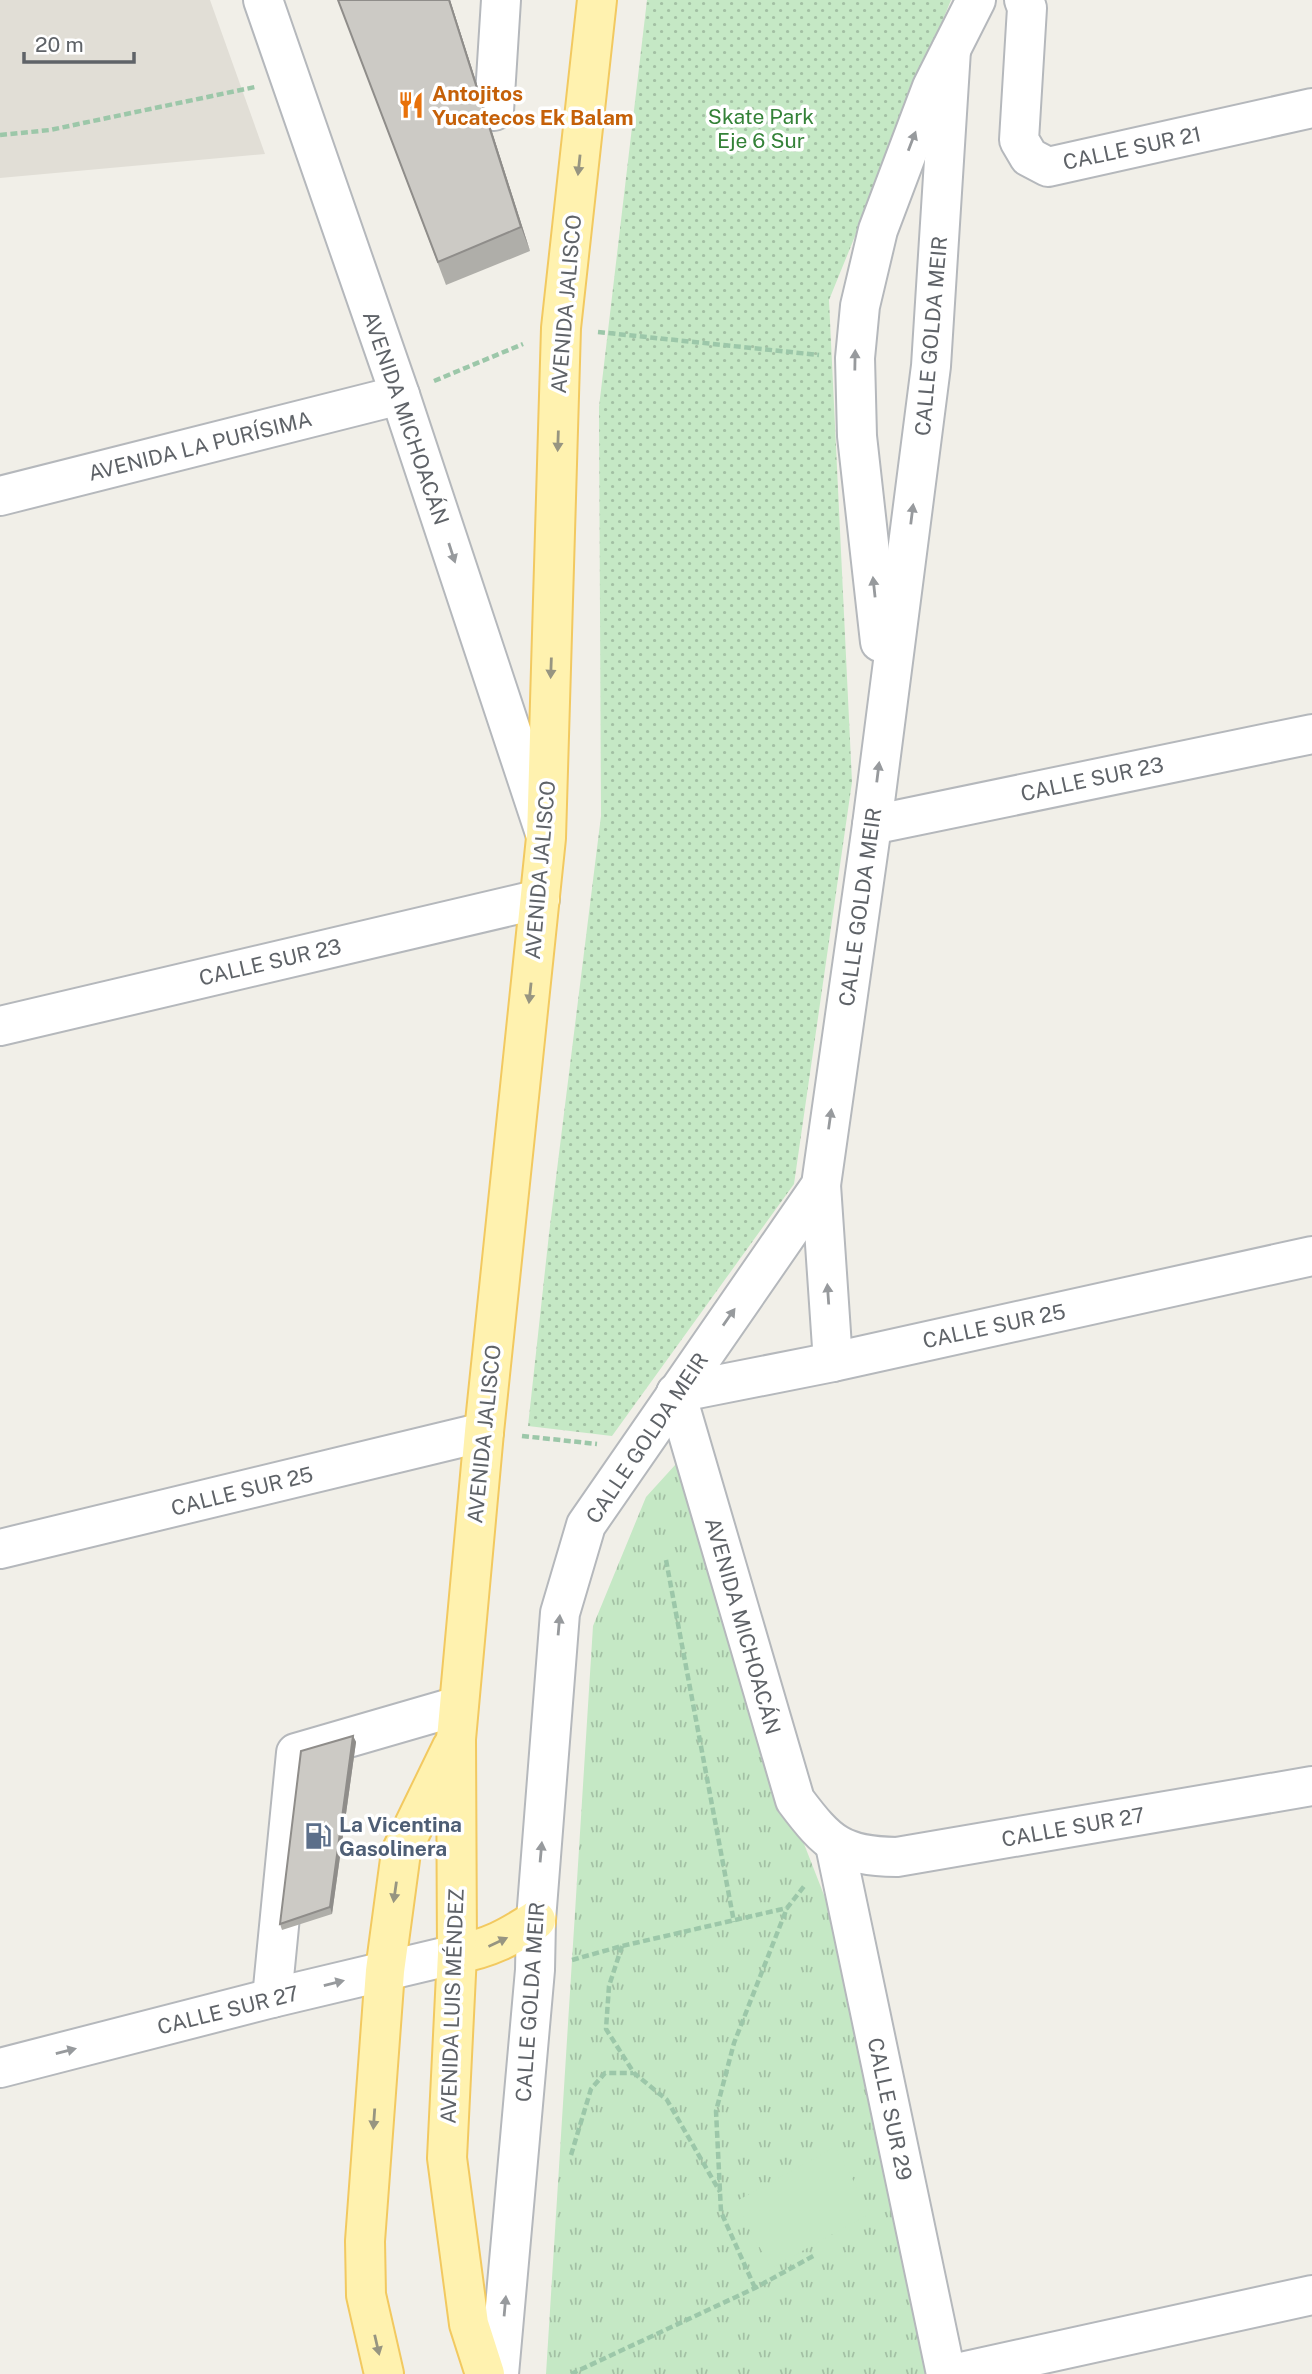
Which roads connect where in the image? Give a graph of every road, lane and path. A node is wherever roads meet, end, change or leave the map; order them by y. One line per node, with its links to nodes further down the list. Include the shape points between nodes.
1 (263, 0): 7 (street, AVENIDA MICHOACÁN)
2 (501, 0): 9 (street)
3 (597, 0): 11 (main road, AVENIDA JALISCO, one-way to 11)
4 (976, 0): 6 (street, CALLE GOLDA MEIR)
5 (1024, 0): 8 (street, CALLE SUR 21, via 1019,140 1029,157 1048,167)
6 (951, 50): 12 (street, CALLE GOLDA MEIR, one-way to 6, via 860,306 878,230 932,87); 15 (street, CALLE GOLDA MEIR, one-way to 6, via 931,366)
7 (290, 80): 10 (path, via 50,130); 13 (street, AVENIDA MICHOACÁN)
8 (1312, 108)
9 (494, 111)
10 (0, 135)
11 (561, 328): 12 (path); 13 (path); 18 (main road, AVENIDA JALISCO, one-way to 18)
12 (855, 358): 15 (street, CALLE GOLDA MEIR, one-way to 12, via 857,436)
13 (400, 396): 14 (street, AVENIDA LA PURÍSIMA); 18 (street, AVENIDA MICHOACÁN, one-way to 18)
14 (0, 496)
15 (887, 704): 17 (street, CALLE GOLDA MEIR, one-way to 15)
16 (1312, 734): 17 (street, CALLE SUR 23)
17 (872, 825): 21 (street, CALLE GOLDA MEIR, one-way to 17)
18 (546, 838): 19 (main road, AVENIDA JALISCO)
19 (540, 899): 20 (street, CALLE SUR 23); 25 (main road, AVENIDA JALISCO, one-way to 25)
20 (0, 1026)
21 (821, 1185): 23 (street, one-way to 21); 24 (street, CALLE GOLDA MEIR, one-way to 21)
22 (1312, 1256): 23 (street, CALLE SUR 25)
23 (833, 1362): 24 (street, CALLE SUR 25)
24 (676, 1393): 26 (street, CALLE GOLDA MEIR); 31 (street, AVENIDA MICHOACÁN, via 795,1800)
25 (484, 1432): 26 (path); 27 (street, CALLE SUR 25); 29 (main road, AVENIDA JALISCO)
26 (639, 1448): 33 (street, CALLE GOLDA MEIR, one-way to 26, via 561,1613 586,1525)
27 (0, 1549)
28 (666, 1560): 34 (path)
29 (457, 1722): 36 (main road, AVENIDA LUIS MÉNDEZ); 38 (main road, one-way to 38, via 401,1852); 39 (street, via 296,1753)
30 (1312, 1787): 31 (street, CALLE SUR 27, via 897,1857 866,1857)
31 (835, 1845): 32 (path); 51 (street, CALLE SUR 29)
32 (787, 1908): 34 (path); 43 (path, via 734,2043 716,2111)
33 (536, 1920): 36 (main road, one-way to 33, via 482,1950); 37 (street, CALLE GOLDA MEIR)
34 (734, 1922): 35 (path)
35 (622, 1946): 37 (path); 41 (path, via 609,1986 606,2029)
36 (457, 1954): 38 (street, CALLE SUR 27); 48 (main road, AVENIDA LUIS MÉNDEZ, via 447,2158 469,2324)
37 (535, 1970): 49 (street, CALLE GOLDA MEIR, one-way to 37)
38 (385, 1971): 39 (street, CALLE SUR 27, one-way to 38); 47 (main road, one-way to 47, via 365,2241 366,2295)
39 (272, 1998): 40 (street, CALLE SUR 27, one-way to 39)
40 (0, 2068)
41 (634, 2073): 42 (path, via 606,2073 591,2089); 43 (path, via 667,2100)
42 (571, 2155)
43 (720, 2193): 45 (path, via 722,2212)
44 (815, 2255): 45 (path)
45 (755, 2288): 50 (path)
46 (1312, 2295): 52 (street)
47 (384, 2374)
48 (485, 2374)
49 (499, 2374)
50 (571, 2374)
51 (946, 2374)
52 (952, 2374)

